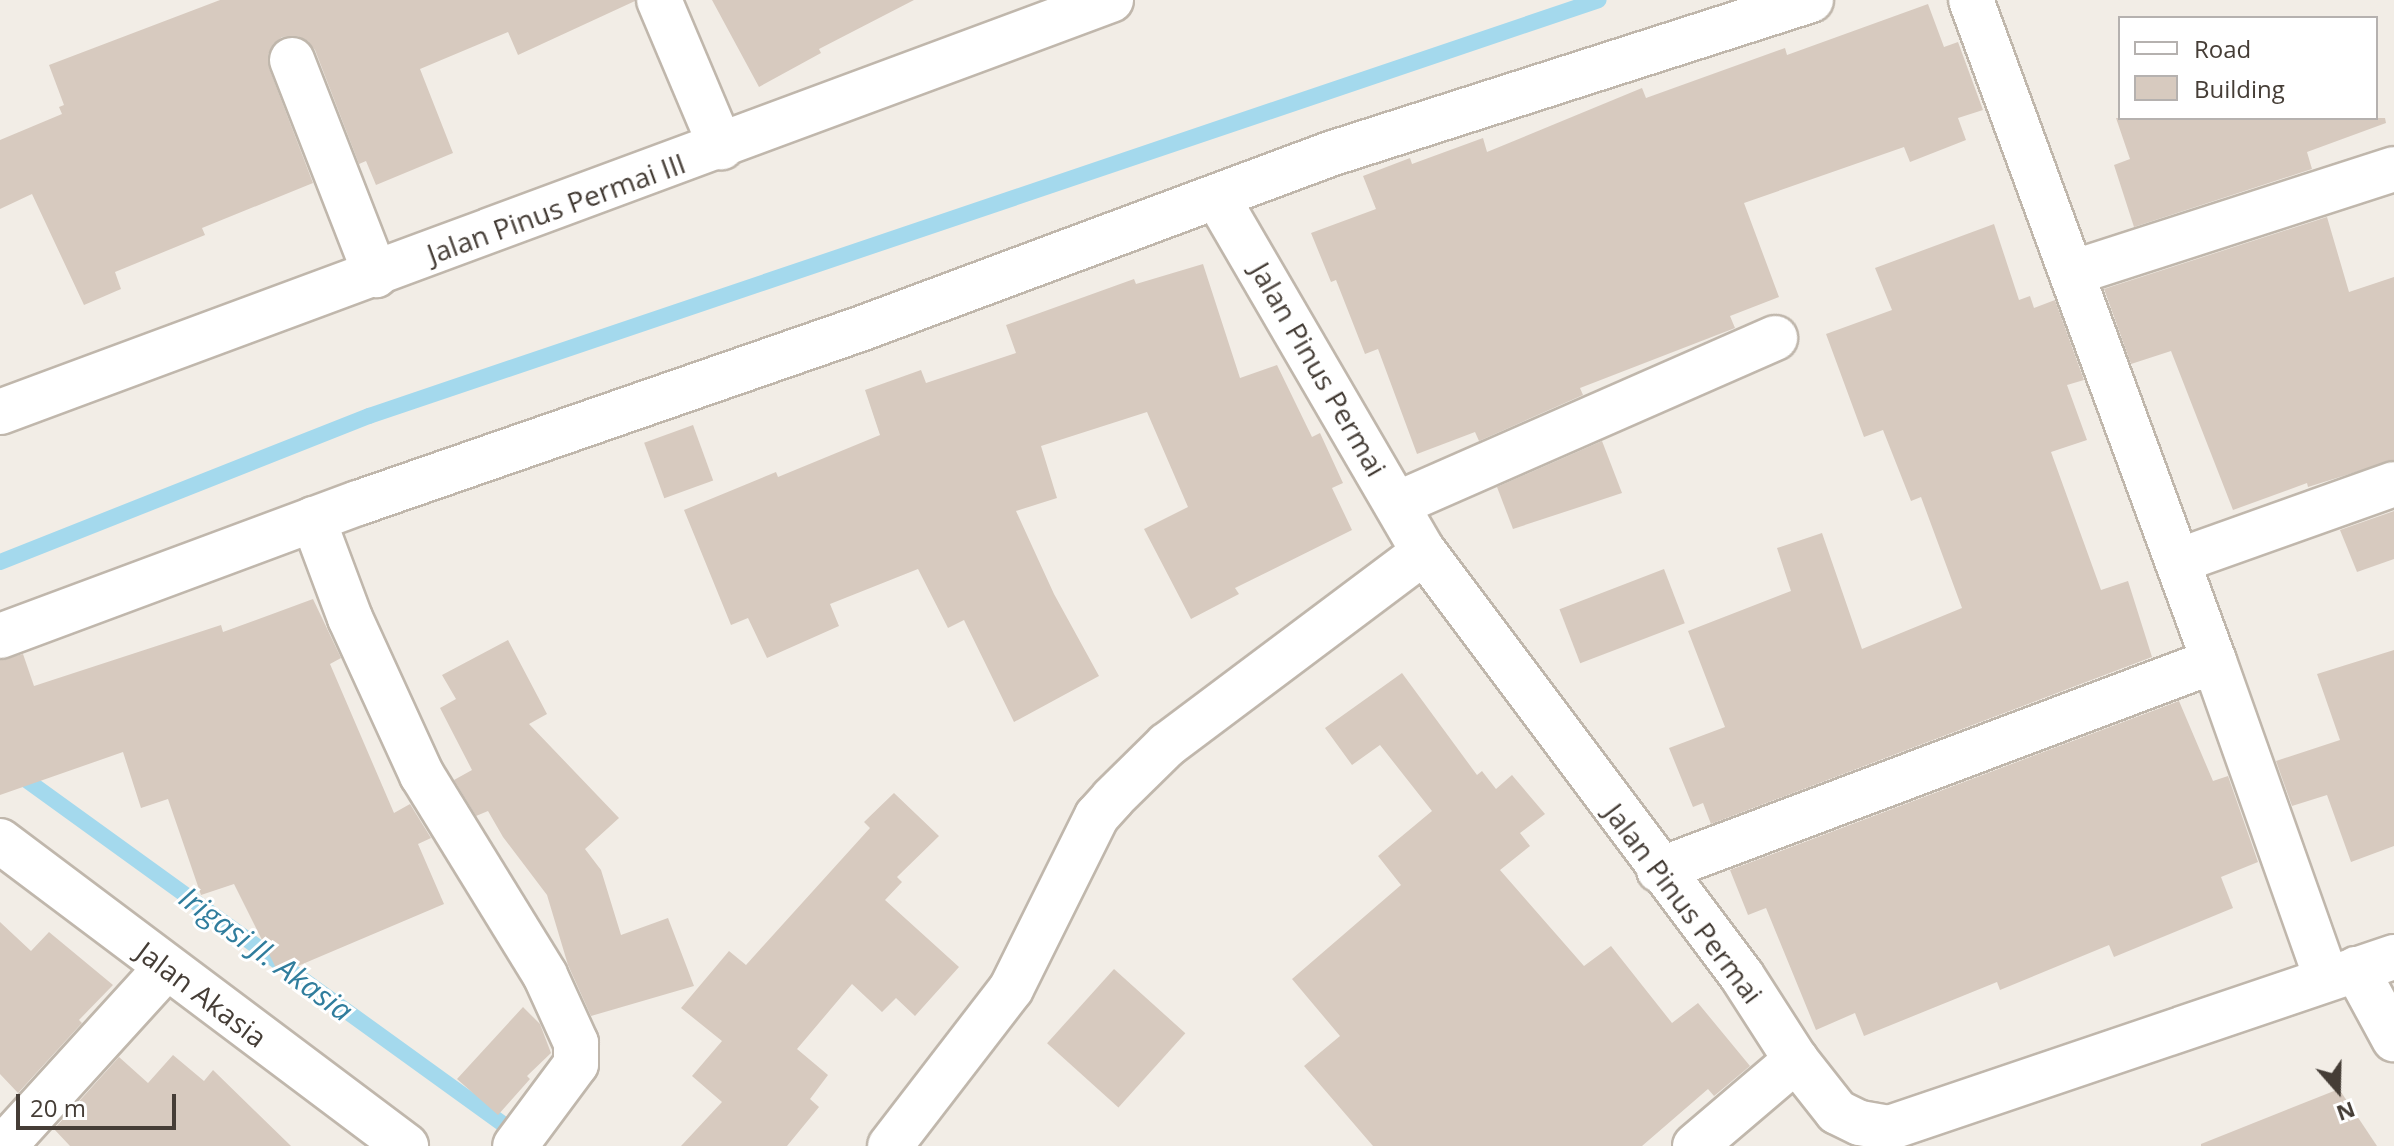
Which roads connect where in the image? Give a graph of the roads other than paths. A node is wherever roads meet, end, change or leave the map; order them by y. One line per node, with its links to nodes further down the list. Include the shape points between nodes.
1 (659, 0): 6 (street)
2 (1111, 0): 6 (street, Jalan Pinus Permai III)
3 (1811, 0): 8 (street, via 1330,154)
4 (1971, 0): 9 (street)
5 (292, 60): 10 (street)
6 (721, 147): 10 (street, Jalan Pinus Permai III)
7 (2394, 169): 9 (street)
8 (1217, 197): 14 (street, Jalan Pinus Permai); 15 (street, via 860,329)
9 (2072, 273): 17 (street)
10 (376, 275): 12 (street, Jalan Pinus Permai III)
11 (1775, 338): 14 (street)
12 (0, 412)
13 (2394, 484): 17 (street)
14 (1397, 504): 16 (street, Jalan Pinus Permai)
15 (313, 519): 18 (street); 28 (street, via 350,618 422,775 545,975 576,1043 576,1064)
16 (1424, 552): 21 (street, Jalan Pinus Permai); 29 (street, via 1167,745 1113,798 1097,816 1011,989)
17 (2178, 561): 19 (street)
18 (0, 636)
19 (2214, 661): 21 (street); 23 (street)
20 (0, 841): 22 (street, Jalan Akasia)
21 (1659, 870): 25 (street, Jalan Pinus Permai, via 1742,976)
22 (166, 968): 26 (street); 27 (street, Jalan Akasia)
23 (2359, 968): 24 (street); 25 (street, Jalan Pinus Permai, via 1889,1128 1837,1112)
24 (2394, 1039)
25 (1796, 1060): 30 (street)
26 (4, 1146)
27 (406, 1146)
28 (515, 1146)
29 (890, 1146)
30 (1695, 1146)

